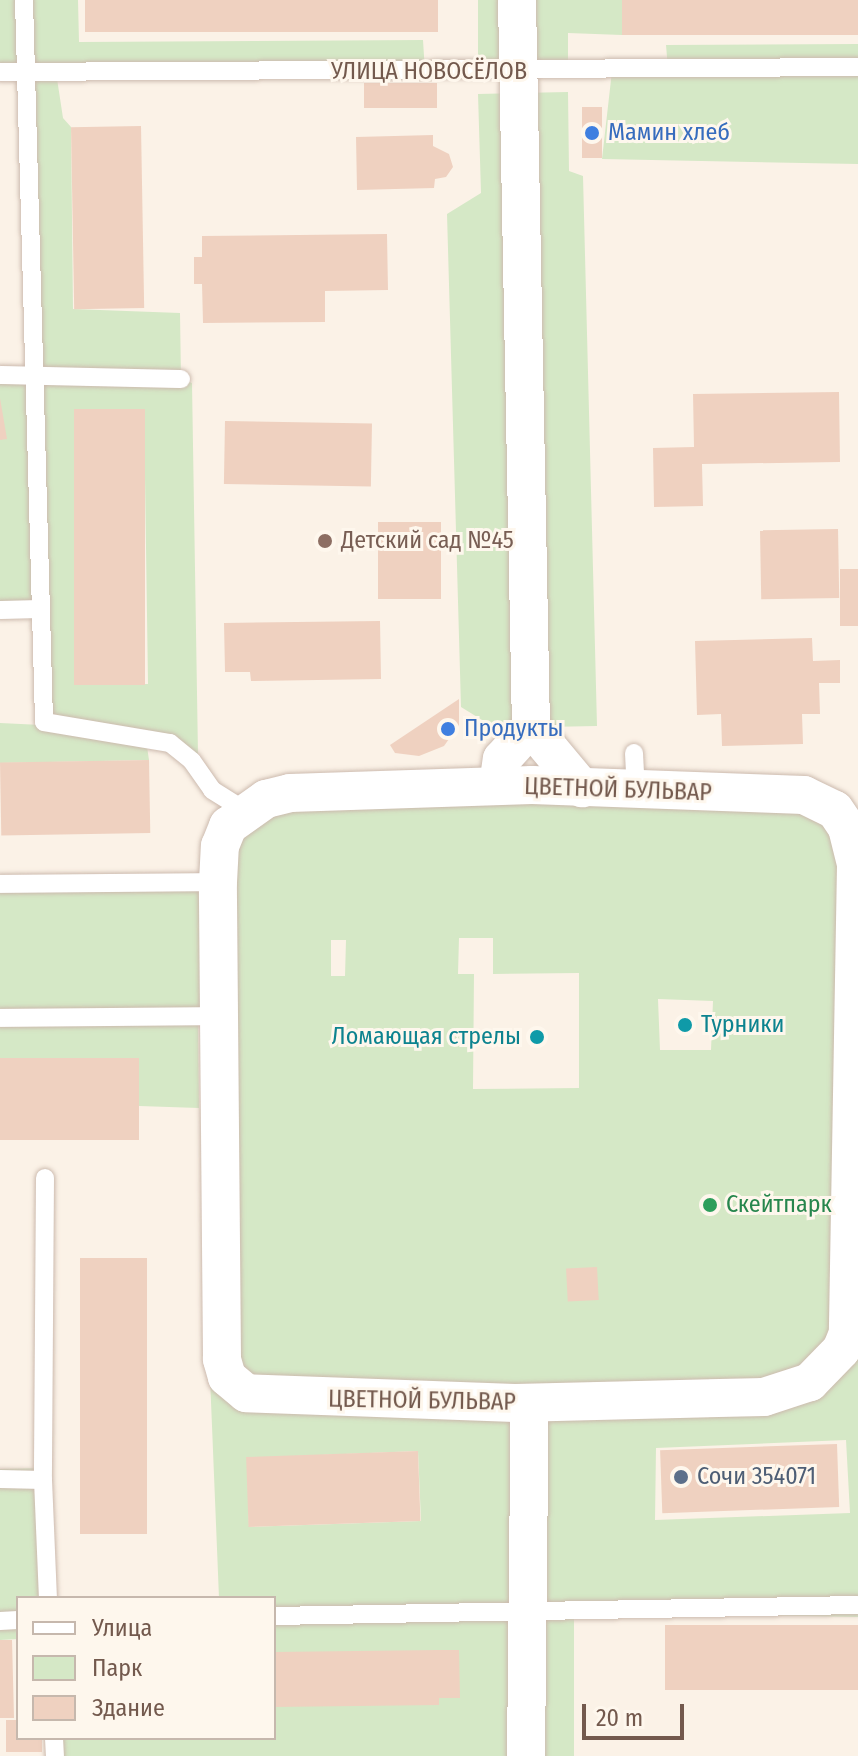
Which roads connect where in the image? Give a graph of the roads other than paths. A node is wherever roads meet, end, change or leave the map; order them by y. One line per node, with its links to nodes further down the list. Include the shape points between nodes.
1 (24, 0): 5 (lane)
2 (517, 0): 6 (street)
3 (858, 67): 6 (lane, УЛИЦА НОВОСЁЛОВ)
4 (0, 72): 5 (lane, УЛИЦА НОВОСЁЛОВ)
5 (26, 72): 6 (lane, УЛИЦА НОВОСЁЛОВ); 8 (lane)
6 (518, 72): 12 (street)
7 (0, 375): 8 (lane)
8 (35, 376): 9 (lane); 10 (lane)
9 (181, 379)
10 (41, 609): 11 (lane); 17 (lane, via 44,722 170,743 192,761 212,790)
11 (0, 610)
12 (531, 727): 14 (street, via 502,759); 15 (street)
13 (634, 753): 16 (lane)
14 (498, 786): 15 (street, ЦВЕТНОЙ БУЛЬВАР); 17 (street, ЦВЕТНОЙ БУЛЬВАР, via 290,793)
15 (582, 788): 16 (street, ЦВЕТНОЙ БУЛЬВАР)
16 (636, 793): 18 (street, ЦВЕТНОЙ БУЛЬВАР, via 804,795 835,810 847,828)
17 (245, 811): 19 (street, ЦВЕТНОЙ БУЛЬВАР, via 228,826 220,846)
18 (857, 865): 21 (street, ЦВЕТНОЙ БУЛЬВАР)
19 (218, 882): 20 (lane); 22 (street, ЦВЕТНОЙ БУЛЬВАР)
20 (0, 884)
21 (855, 1009): 25 (street, ЦВЕТНОЙ БУЛЬВАР, via 848,1333 841,1350 810,1382 764,1397)
22 (220, 1016): 23 (lane); 25 (street, ЦВЕТНОЙ БУЛЬВАР, via 222,1359 235,1387 262,1397)
23 (0, 1018)
24 (45, 1178): 27 (lane)
25 (530, 1403): 30 (street)
26 (0, 1479): 27 (lane)
27 (43, 1480): 28 (lane)
28 (48, 1596)
29 (858, 1605): 30 (lane)
30 (526, 1611): 31 (lane); 32 (street)
31 (276, 1616)
32 (526, 1756)

